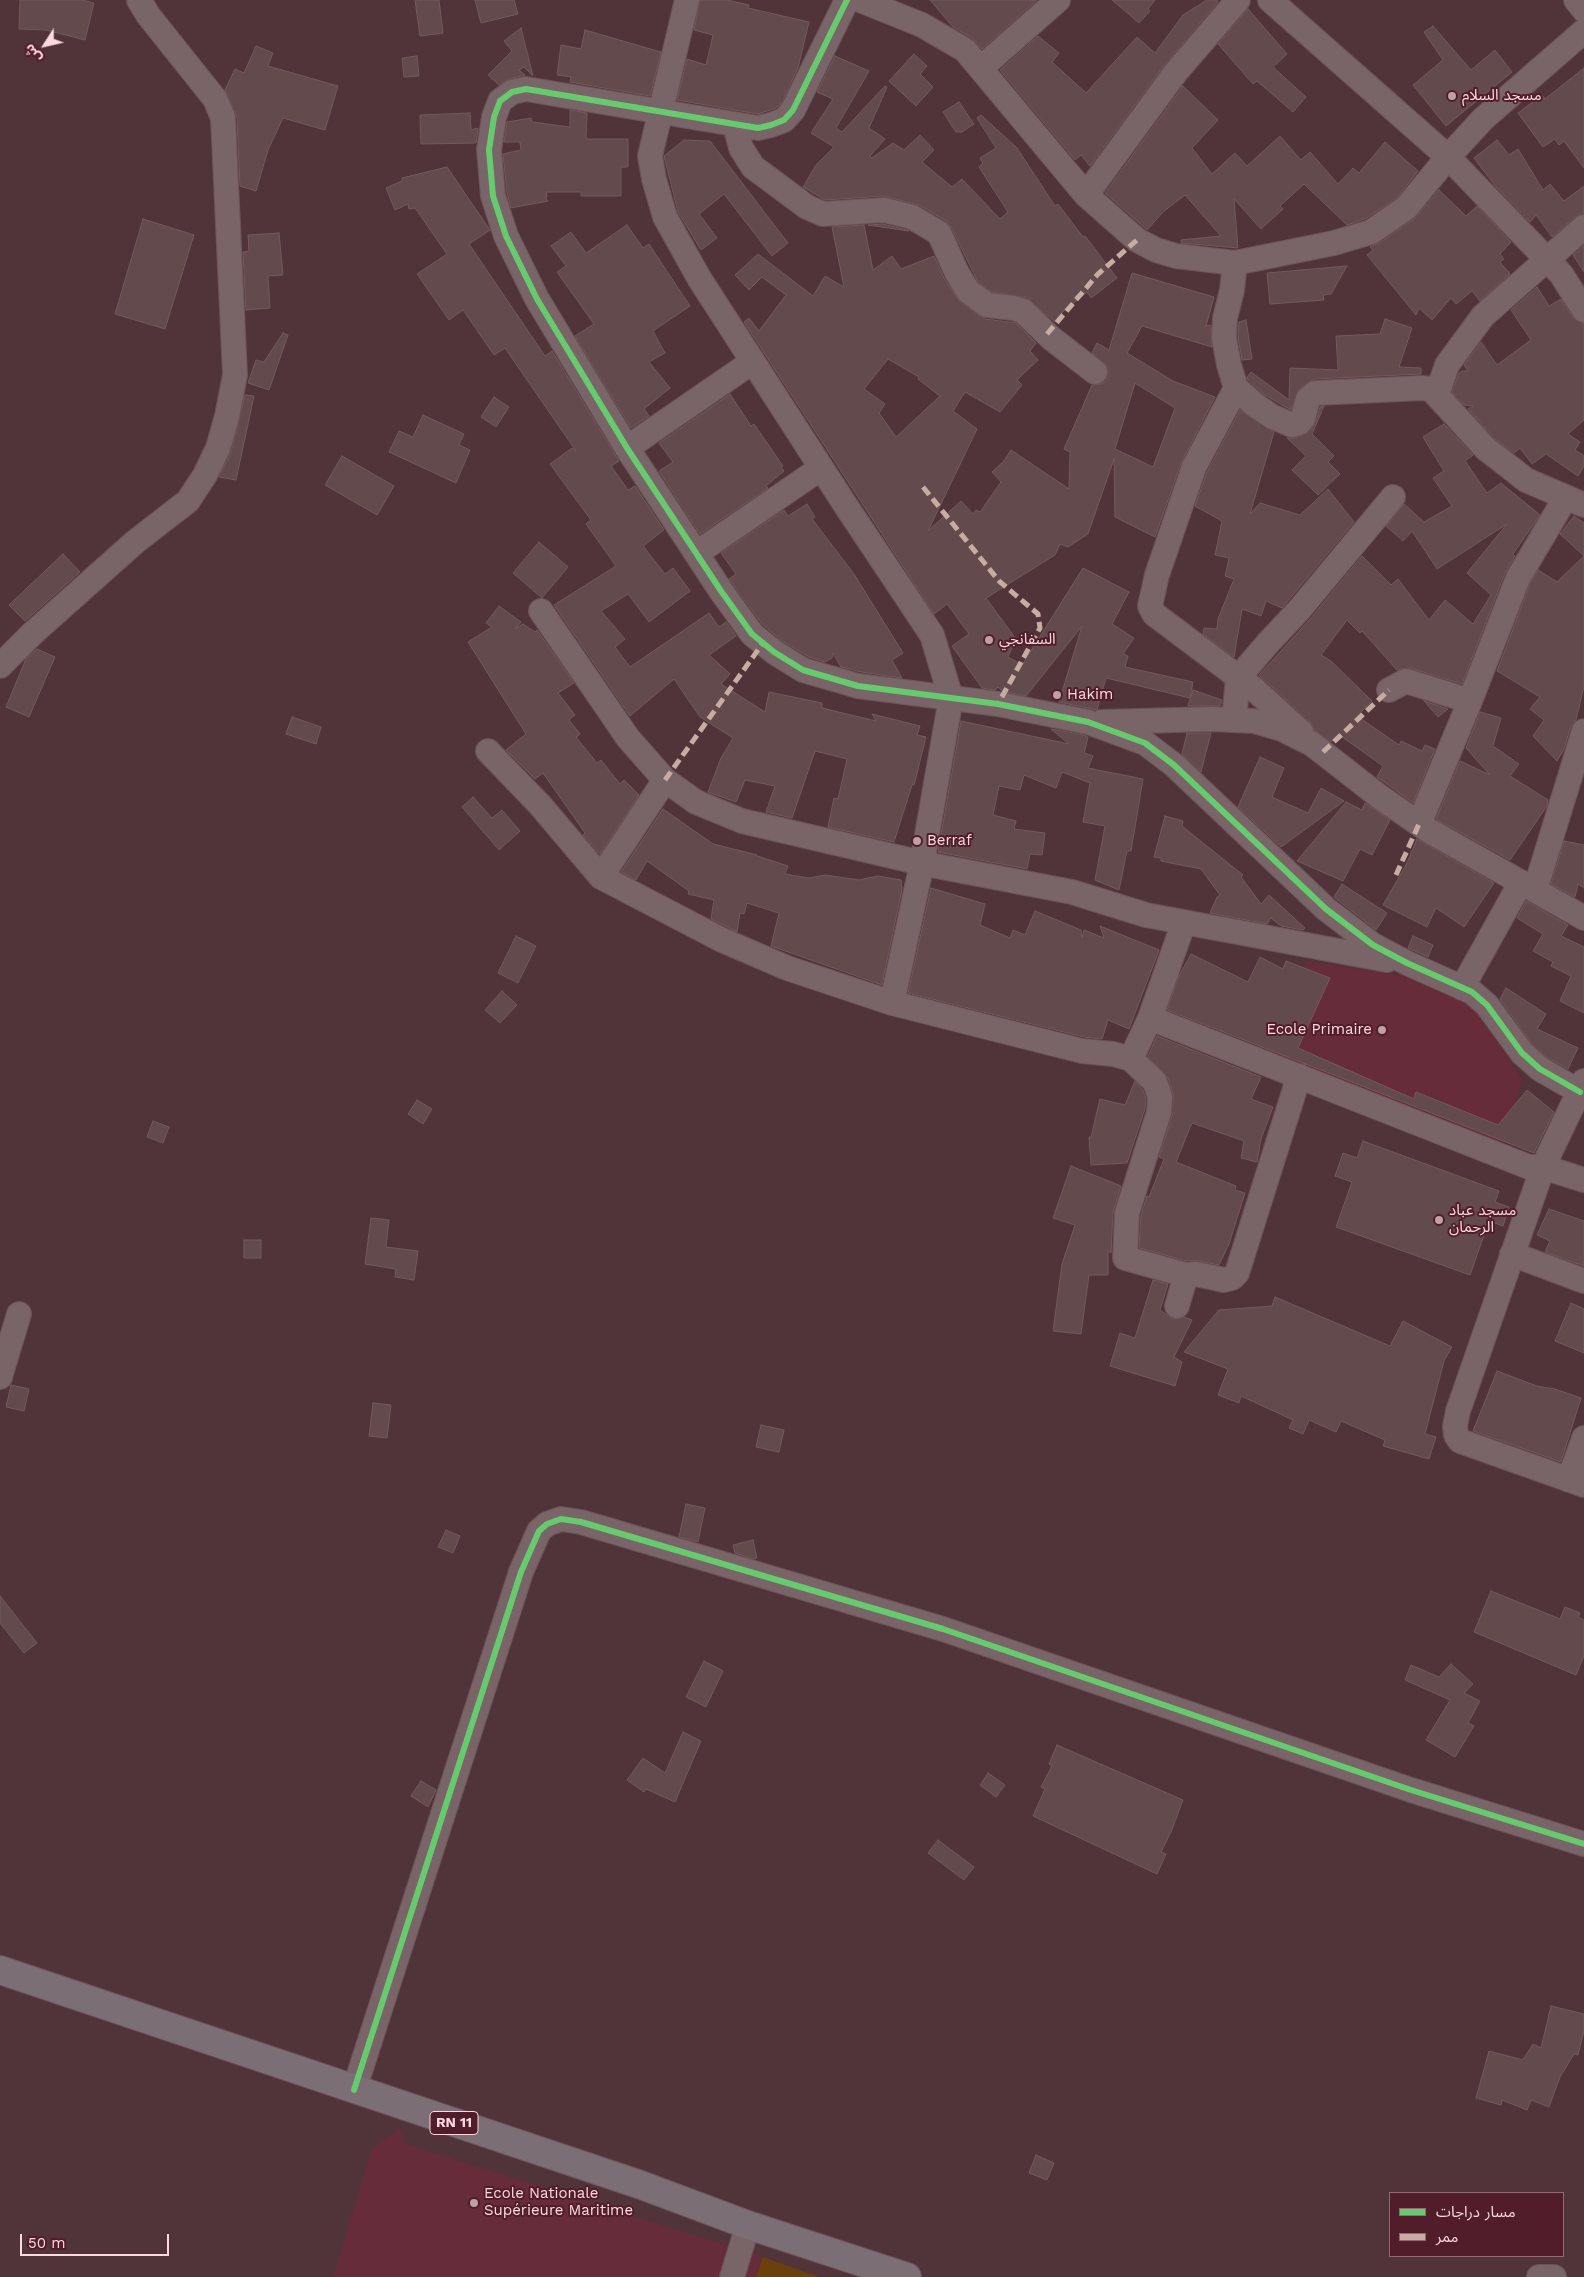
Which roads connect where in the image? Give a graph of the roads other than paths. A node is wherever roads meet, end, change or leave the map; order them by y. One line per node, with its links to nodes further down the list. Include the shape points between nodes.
1 (139, 0): 30 (street, via 215,99 223,118 235,375 227,416 218,448 188,501 135,542)
2 (687, 0): 12 (street)
3 (847, 0): 13 (street, via 793,110 784,120 758,128)
4 (860, 0): 11 (street, via 941,34 965,50)
5 (1058, 0): 11 (street)
6 (1238, 0): 15 (street, via 1176,72)
7 (1576, 0): 9 (street)
8 (1279, 2): 14 (street)
9 (1584, 10)
10 (1584, 31): 14 (street, via 1483,119)
11 (981, 68): 15 (street)
12 (659, 112): 13 (street); 20 (street, via 650,156 665,217); 24 (street, via 526,89 512,92 500,101 489,150 493,196 506,236 538,299)
13 (736, 124): 21 (street, via 741,148 753,167 807,207 823,214 884,210 912,217 939,234 968,291 986,305 1023,312)
14 (1448, 157): 17 (street); 18 (street, via 1406,208 1371,232 1334,243)
15 (1086, 195): 18 (street, via 1137,240 1156,250 1176,256)
16 (1584, 227): 17 (street)
17 (1547, 259): 19 (street, via 1561,274); 23 (street, via 1483,316 1447,365)
18 (1235, 263): 22 (street, via 1224,338)
19 (1584, 310)
20 (752, 362): 24 (street); 25 (street)
21 (1095, 372)
22 (1236, 388): 23 (street, via 1273,417 1292,425 1303,418 1308,400 1315,394 1422,388); 31 (street, via 1194,467 1157,575 1150,606 1154,614)
23 (1437, 394): 27 (street, via 1486,449 1526,480)
24 (627, 448): 28 (street)
25 (821, 468): 28 (street); 33 (street, via 932,635)
26 (1393, 497): 31 (street)
27 (1575, 501): 34 (street, via 1518,578)
28 (697, 553): 33 (street, via 752,634 803,670 858,686)
29 (541, 611): 40 (street, via 628,738)
30 (0, 666)
31 (1238, 678): 35 (street); 39 (street)
32 (1390, 690): 34 (street, via 1406,681)
33 (951, 698): 36 (street); 42 (street)
34 (1470, 701): 41 (street)
35 (1234, 720): 36 (street); 39 (street, via 1254,721 1282,729)
36 (1088, 722): 47 (street, via 1144,743 1174,765 1326,909 1373,945)
37 (1584, 731): 44 (street)
38 (488, 751): 43 (street, via 540,804)
39 (1323, 752): 41 (street)
40 (665, 780): 42 (street, via 696,802 742,821); 43 (street)
41 (1419, 824): 44 (street)
42 (922, 863): 46 (street, via 1072,892 1146,915); 49 (street)
43 (601, 877): 49 (street, via 722,940 787,968)
44 (1528, 886): 45 (street); 48 (street)
45 (1584, 918)
46 (1184, 922): 47 (street); 50 (street)
47 (1407, 964): 48 (street)
48 (1462, 988): 53 (street, via 1488,1006 1522,1053 1534,1064)
49 (892, 1003): 51 (street, via 1082,1051)
50 (1150, 1018): 51 (street); 52 (street)
51 (1131, 1058): 57 (street, via 1155,1082 1160,1097 1159,1112 1127,1213 1125,1258)
52 (1299, 1076): 54 (street, via 1529,1167); 57 (street, via 1237,1273 1224,1280)
53 (1582, 1087): 54 (street)
54 (1543, 1167): 55 (street); 56 (street)
55 (1584, 1180)
56 (1512, 1254): 58 (street); 63 (street, via 1458,1411 1456,1435 1460,1441)
57 (1186, 1275): 59 (street)
58 (1584, 1281)
59 (1177, 1306)
60 (19, 1314): 61 (street)
61 (0, 1377)
62 (1584, 1438): 63 (street)
63 (1576, 1483)
64 (1584, 1844): 66 (street, via 1411,1790 943,1630 581,1522 561,1519 539,1531 521,1572)
65 (0, 1970): 66 (main road, RN 11)
66 (354, 2090): 67 (main road, RN 11, via 641,2185)
67 (748, 2225): 68 (street); 69 (main road, RN 11)
68 (732, 2277)
69 (907, 2277)
70 (1539, 2277): 71 (street)
71 (1554, 2277)

